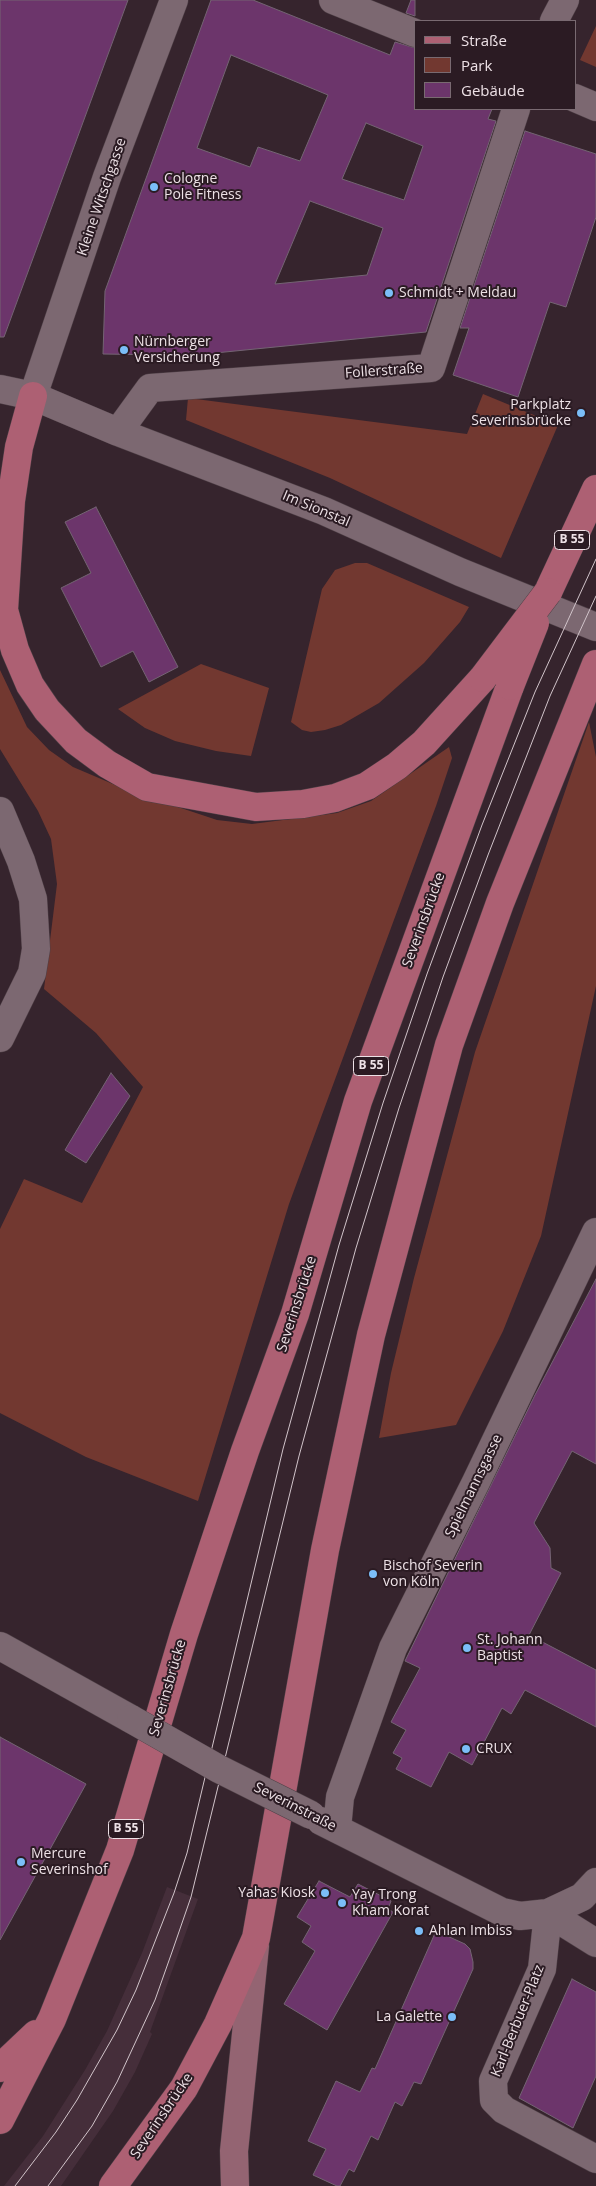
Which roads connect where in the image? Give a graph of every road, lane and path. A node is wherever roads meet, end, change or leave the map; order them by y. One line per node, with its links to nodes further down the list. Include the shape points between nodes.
1 (174, 0): 10 (street, Kleine Witschgasse, via 108,177)
2 (333, 0): 5 (street)
3 (565, 0): 4 (street)
4 (555, 20)
5 (414, 33)
6 (576, 98): 7 (street)
7 (596, 107)
8 (516, 110): 11 (street, Follerstraße, via 431,368 150,388)
9 (0, 390): 10 (street)
10 (33, 396): 11 (street, Im Sionstal); 14 (main road, via 19,447)
11 (118, 432): 15 (street, Im Sionstal, via 324,511 460,572)
12 (596, 489): 13 (main road, Severinsbrücke / B 55)
13 (548, 592): 14 (main road, bridge, via 483,678 424,743 397,766 367,786 335,798 256,807 147,787 76,741 47,710 30,685 15,650); 26 (main road, Severinsbrücke / B 55, bridge, via 510,686 358,1101 295,1314 184,1634 120,1850)
14 (2, 605)
15 (596, 627)
16 (594, 667): 24 (main road, Severinsbrücke, via 500,903 449,1045 371,1335 325,1550)
17 (0, 811): 18 (street, via 33,899 36,949 32,974)
18 (0, 1038)
19 (596, 1232): 21 (street, Spielmannsgasse, via 392,1648 340,1797)
20 (0, 1646): 21 (street, Severinstraße, bridge, via 219,1769)
21 (337, 1829): 23 (street, Severinstraße, via 502,1912 520,1916)
22 (596, 1882): 23 (street, Severinstraße, via 582,1897)
23 (548, 1913): 25 (street); 29 (street, Karl-Berbuer-Platz, via 542,1969 493,2081 494,2100 504,2110)
24 (256, 1938): 30 (main road, Severinsbrücke, via 218,2024 184,2088); 31 (main road, via 234,2151)
25 (596, 1943)
26 (52, 2019): 27 (main road); 28 (main road, Severinsbrücke / B 55)
27 (0, 2068)
28 (0, 2120)
29 (596, 2159)
30 (114, 2186)
31 (235, 2186)

